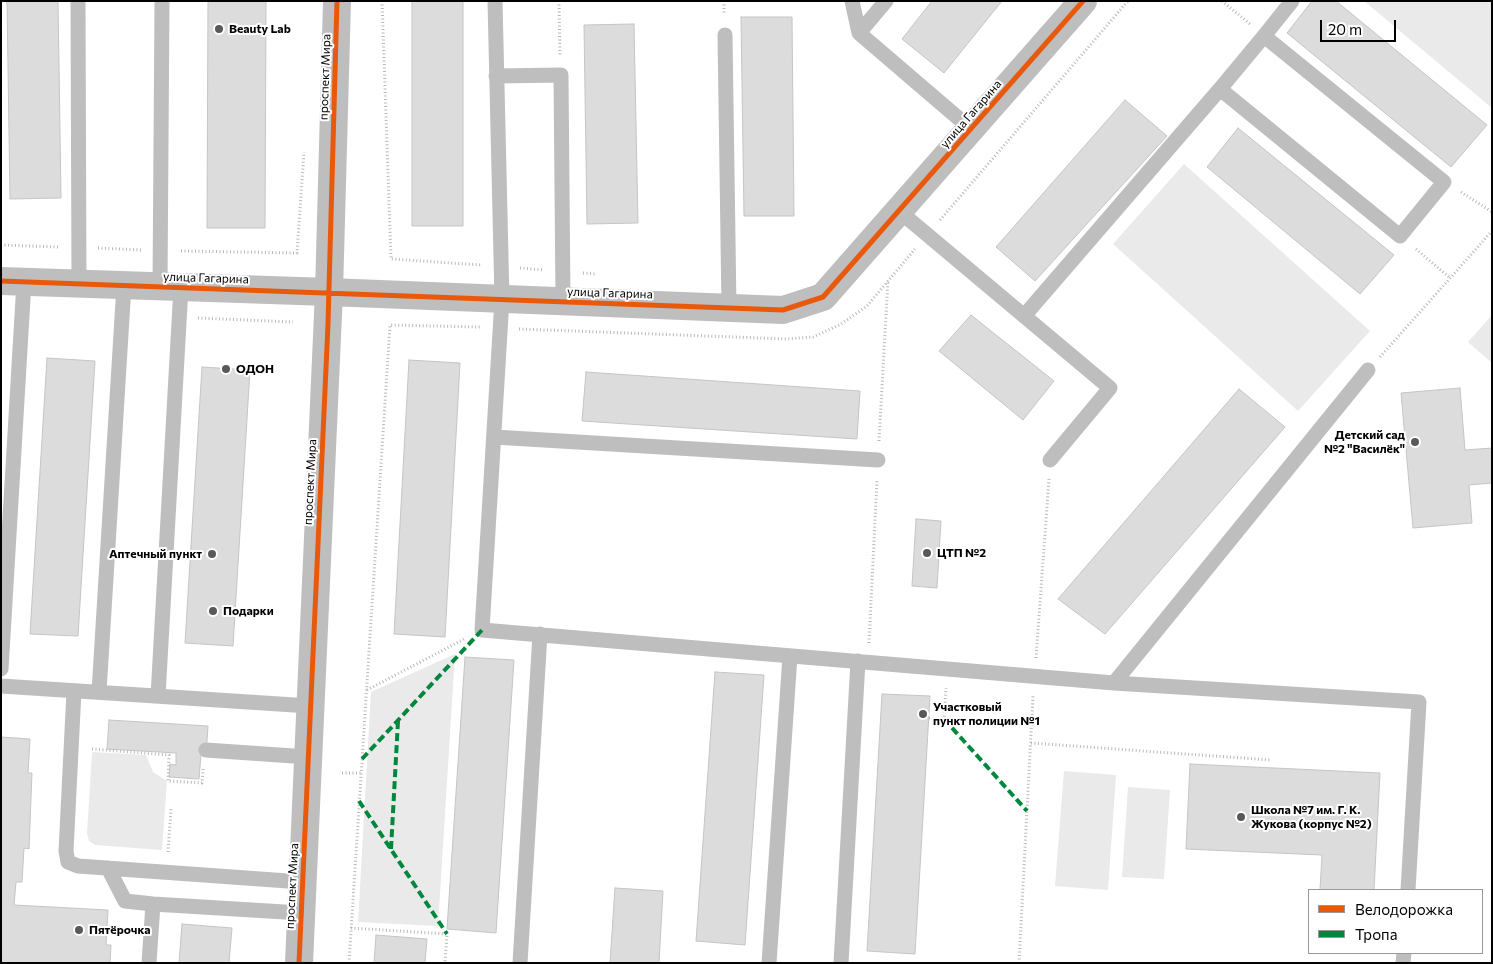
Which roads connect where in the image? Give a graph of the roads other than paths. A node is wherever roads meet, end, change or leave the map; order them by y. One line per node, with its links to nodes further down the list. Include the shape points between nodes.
1 (78, 1): 17 (lane)
2 (162, 1): 19 (lane)
3 (338, 1): 20 (street, проспект Мира)
4 (494, 1): 12 (lane)
5 (852, 1): 9 (lane)
6 (886, 1): 9 (lane)
7 (1083, 1): 14 (street, улица Гагарина)
8 (1292, 1): 11 (lane)
9 (859, 33): 14 (lane)
10 (725, 36): 23 (lane)
11 (1264, 36): 13 (lane); 13 (lane, via 1444,182 1400,236)
12 (496, 76): 21 (lane); 22 (lane, via 560,75)
13 (1220, 89): 24 (lane)
14 (971, 129): 15 (street, улица Гагарина)
15 (899, 211): 23 (street, улица Гагарина, via 823,297 783,310); 24 (lane)
16 (13, 281): 17 (street, улица Гагарина); 32 (lane)
17 (79, 284): 18 (street, улица Гагарина)
18 (124, 285): 19 (street, улица Гагарина); 36 (lane)
19 (171, 287): 20 (street, улица Гагарина); 37 (lane)
20 (328, 292): 21 (street, улица Гагарина); 38 (street, проспект Мира)
21 (502, 299): 22 (street, улица Гагарина); 26 (lane)
22 (562, 302): 23 (street, улица Гагарина)
23 (729, 308)
24 (1024, 316): 28 (lane, via 1110,388)
25 (1368, 370): 33 (lane)
26 (494, 437): 27 (lane); 29 (lane, via 482,630)
27 (878, 460)
28 (1050, 460)
29 (540, 634): 30 (lane); 48 (lane)
30 (790, 656): 31 (lane); 49 (lane)
31 (863, 662): 33 (lane); 50 (lane)
32 (1, 669)
33 (1114, 682): 43 (lane, via 1419,702)
34 (1, 686): 35 (lane)
35 (74, 691): 36 (lane); 41 (lane, via 68,862)
36 (99, 692): 37 (lane)
37 (158, 696): 38 (lane)
38 (310, 706): 40 (street, проспект Мира)
39 (206, 752): 40 (lane)
40 (308, 752): 42 (street, проспект Мира)
41 (108, 868): 42 (lane); 44 (lane, via 125,901)
42 (302, 882): 45 (street, проспект Мира)
43 (1408, 889)
44 (153, 904): 45 (lane); 46 (lane)
45 (301, 913): 47 (street, проспект Мира)
46 (149, 963)
47 (299, 963)
48 (520, 963)
49 (769, 963)
50 (841, 963)

